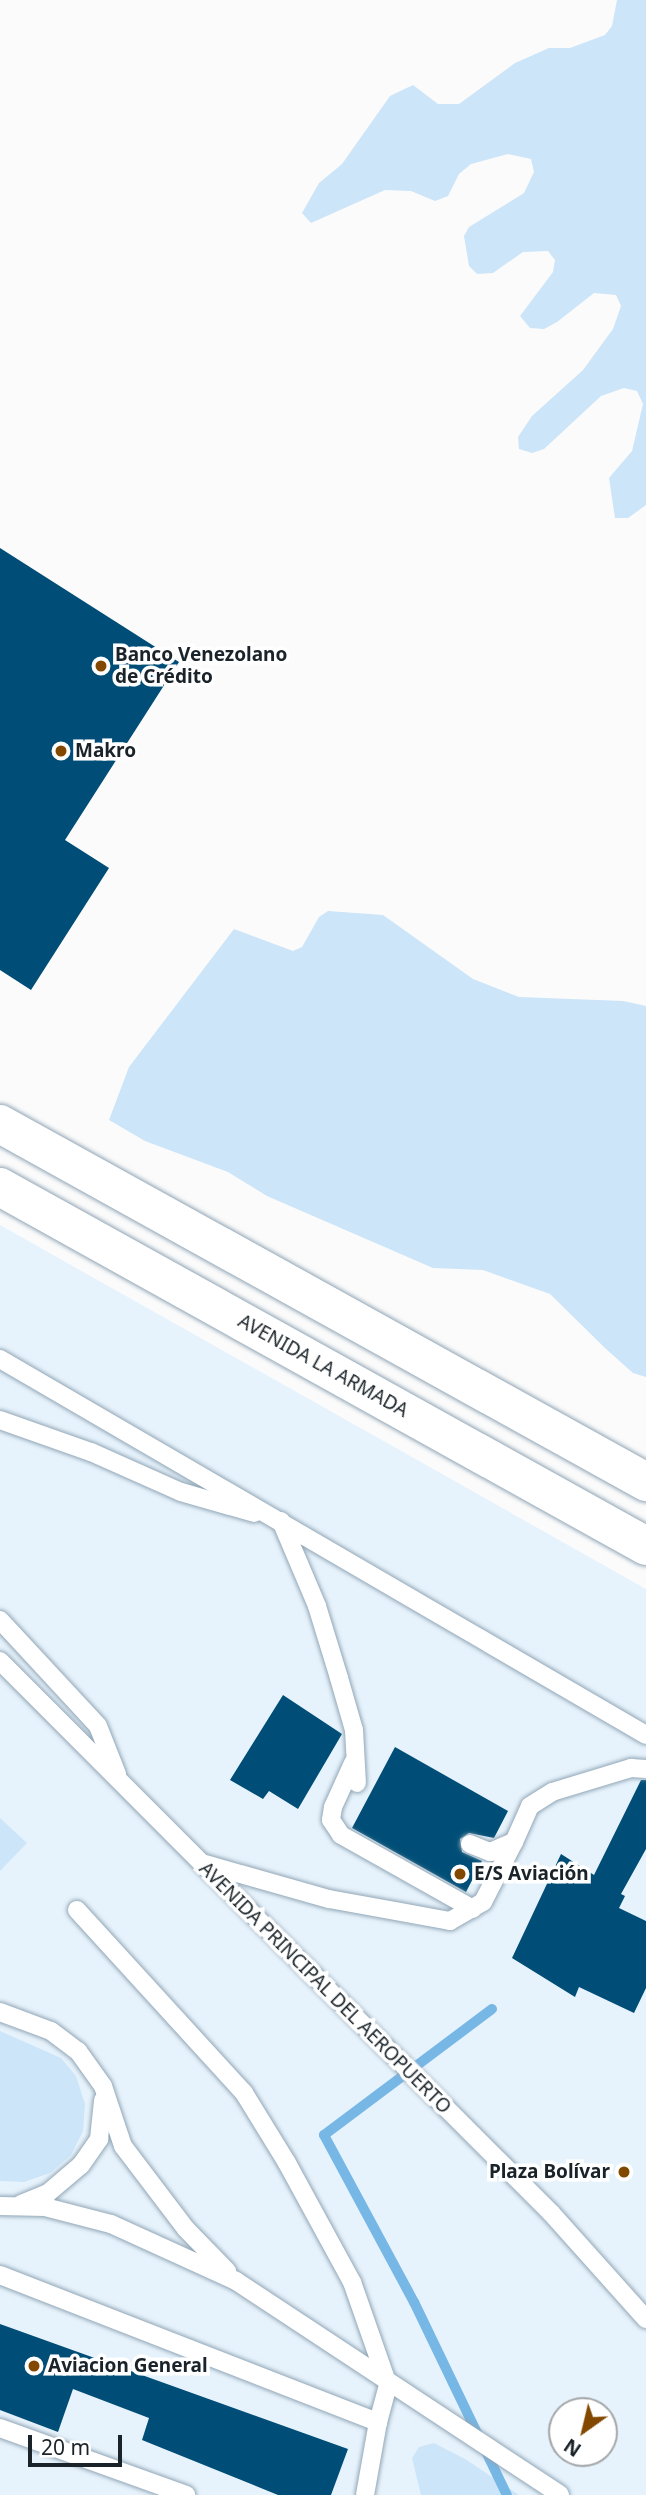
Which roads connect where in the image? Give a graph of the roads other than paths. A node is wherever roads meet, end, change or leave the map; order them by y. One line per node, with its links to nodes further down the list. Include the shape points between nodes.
1 (0, 1124): 5 (main road)
2 (0, 1187): 7 (main road, AVENIDA LA ARMADA)
3 (0, 1359): 6 (lane)
4 (0, 1420): 6 (lane, via 91,1452 181,1492)
5 (646, 1482)
6 (281, 1521): 10 (lane); 11 (lane, via 317,1606)
7 (646, 1546)
8 (0, 1620): 13 (lane, via 98,1726)
9 (0, 1661): 13 (lane, AVENIDA PRINCIPAL DEL AEROPUERTO)
10 (646, 1735)
11 (357, 1755): 14 (lane); 18 (lane, via 333,1807 331,1820 341,1835)
12 (646, 1769): 15 (lane, via 631,1768 552,1792 530,1806)
13 (120, 1782): 17 (lane, AVENIDA PRINCIPAL DEL AEROPUERTO)
14 (357, 1783)
15 (514, 1842): 16 (lane, via 490,1852); 18 (lane, via 483,1902)
16 (470, 1844)
17 (202, 1863): 18 (lane, via 329,1899 450,1921); 25 (lane, AVENIDA PRINCIPAL DEL AEROPUERTO, via 552,2214)
18 (473, 1909)
19 (77, 1910): 26 (lane, via 244,2093 352,2282)
20 (0, 2012): 21 (lane, via 51,2031 78,2051)
21 (103, 2086): 22 (lane, via 99,2139 81,2165 48,2193); 24 (lane, via 123,2146 186,2229)
22 (4, 2207): 24 (lane, via 45,2207 111,2224)
23 (0, 2275): 27 (lane)
24 (236, 2281): 26 (lane)
25 (646, 2319)
26 (388, 2385): 27 (lane); 31 (lane)
27 (378, 2422): 30 (lane)
28 (0, 2428): 29 (lane)
29 (186, 2495)
30 (365, 2495)
31 (560, 2495)

